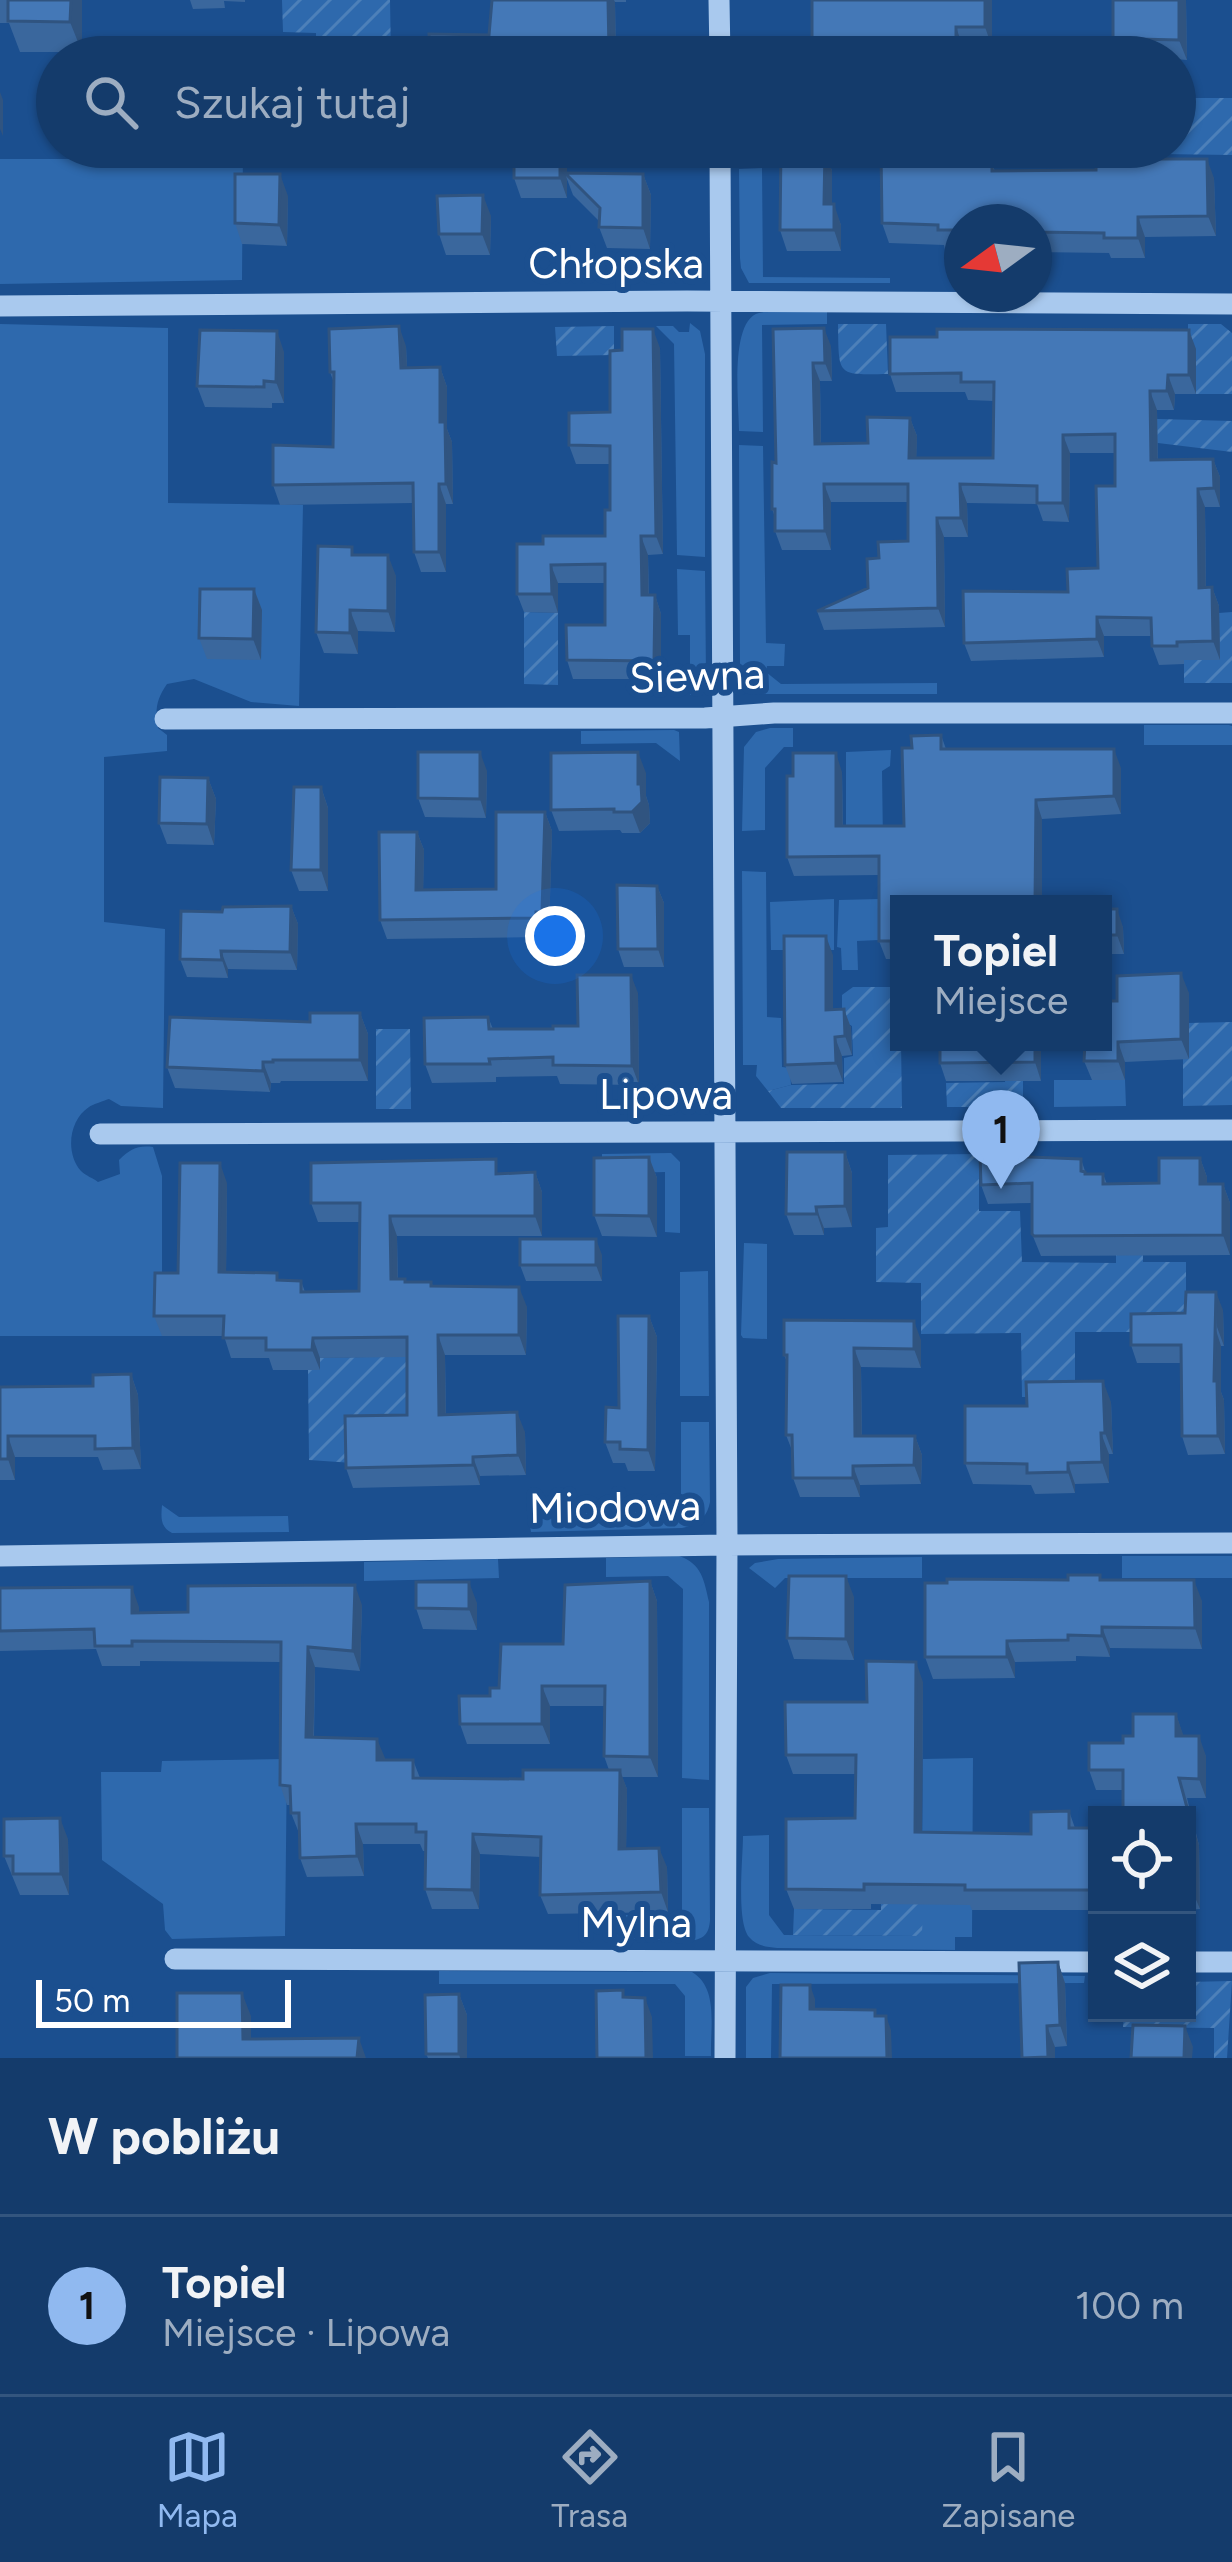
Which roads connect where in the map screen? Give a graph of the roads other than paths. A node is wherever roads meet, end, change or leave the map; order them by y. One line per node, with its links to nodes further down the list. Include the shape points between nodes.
1 (719, 0): 2 (street)
2 (720, 36)
3 (721, 168): 4 (street)
4 (722, 301): 5 (street, Chłopska); 6 (street, Chłopska); 8 (street)
5 (1232, 304)
6 (0, 306)
7 (1232, 712): 8 (street, Siewna)
8 (722, 716): 9 (street, Siewna); 11 (street)
9 (165, 719)
10 (1232, 1130): 11 (street, Lipowa)
11 (724, 1133): 12 (street, Lipowa); 14 (street)
12 (100, 1134)
13 (1232, 1543): 14 (street, Miodowa)
14 (727, 1545): 15 (street, Miodowa); 17 (street)
15 (0, 1556)
16 (175, 1959): 17 (street, Mylna)
17 (725, 1961): 18 (street, Mylna); 21 (street)
18 (1088, 1962)
19 (1196, 1962): 20 (street)
20 (1232, 1962)
21 (725, 2058)

